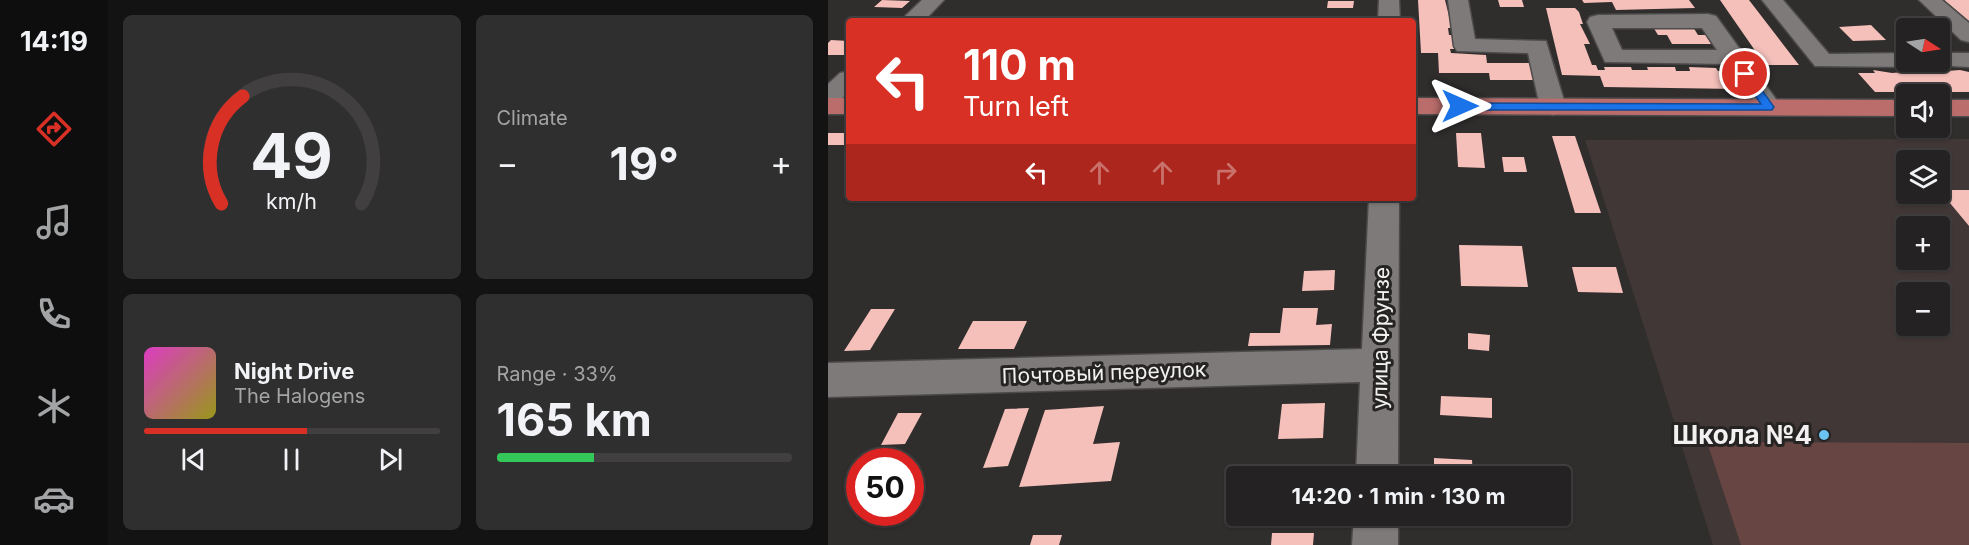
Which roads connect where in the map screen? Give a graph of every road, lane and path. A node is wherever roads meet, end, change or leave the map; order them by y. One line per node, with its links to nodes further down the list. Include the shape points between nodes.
1 (934, 0): 6 (street)
2 (1389, 0): 7 (street)
3 (1458, 0): 18 (street, via 1465,46 1538,46)
4 (1773, 0): 10 (street, via 1823,61)
5 (1929, 0): 8 (street)
6 (914, 18)
7 (1389, 18)
8 (1969, 35)
9 (1733, 57): 9 (street, via 1613,57 1598,22 1708,21); 19 (street)
10 (1896, 60)
11 (1950, 60): 12 (street)
12 (1969, 60)
13 (846, 81): 14 (street)
14 (828, 98)
15 (828, 106): 16 (main road)
16 (846, 106)
17 (1416, 106): 18 (main road)
18 (1553, 107): 19 (main road)
19 (1769, 107): 20 (main road)
20 (1896, 108)
21 (1950, 108): 22 (main road)
22 (1969, 108)
23 (1384, 201): 24 (street, улица Фрунзе)
24 (1380, 365): 25 (street, Почтовый переулок); 26 (street, улица Фрунзе)
25 (828, 380)
26 (1377, 466)
27 (1376, 526): 28 (street)
28 (1375, 545)

